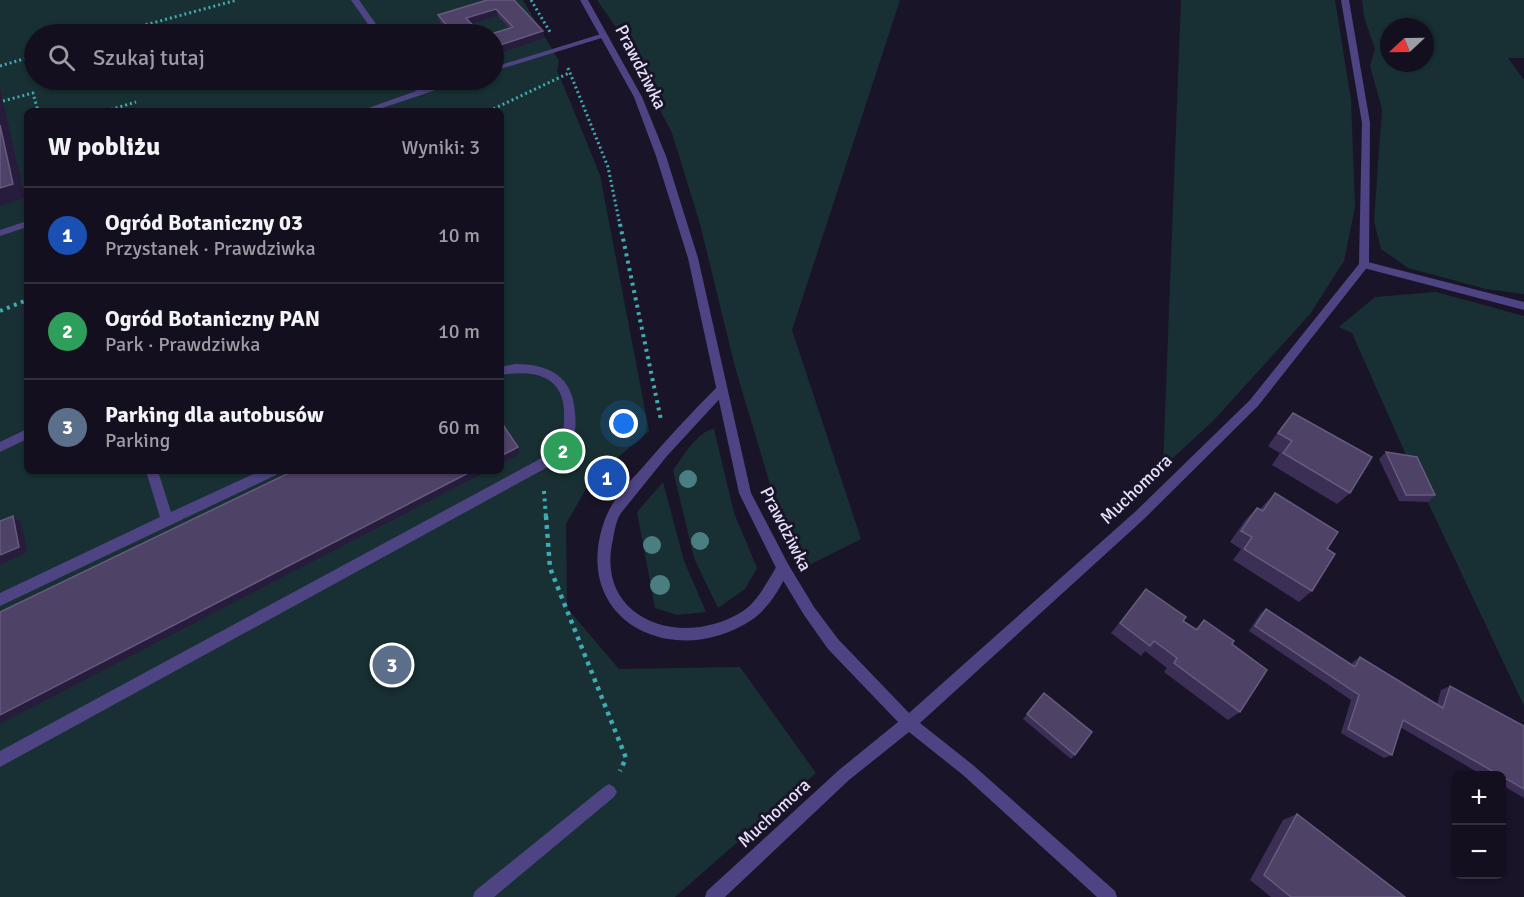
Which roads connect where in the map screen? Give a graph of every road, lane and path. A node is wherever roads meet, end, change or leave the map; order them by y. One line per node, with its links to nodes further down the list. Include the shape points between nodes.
1 (237, 0): 6 (path)
2 (354, 0): 7 (street)
3 (531, 0): 9 (path)
4 (584, 0): 8 (street, Prawdziwka)
5 (1345, 0): 24 (street, via 1366,123)
6 (149, 24)
7 (372, 24)
8 (604, 36): 9 (street); 29 (street, Prawdziwka, via 638,97 661,156 693,258)
9 (560, 49): 12 (street); 13 (path)
10 (24, 59): 11 (path)
11 (0, 66)
12 (504, 66)
13 (569, 73): 21 (path); 30 (path, via 608,167)
14 (428, 90): 15 (street)
15 (421, 92): 20 (street)
16 (3, 102): 18 (path, via 33,93)
17 (136, 102): 19 (path)
18 (37, 108)
19 (116, 108)
20 (373, 108)
21 (495, 108)
22 (24, 225): 23 (street)
23 (0, 233)
24 (1364, 265): 26 (street); 39 (street, Muchomora, via 1254,403 1140,514)
25 (24, 301): 27 (path)
26 (1524, 306)
27 (0, 311)
28 (504, 371): 33 (street, via 530,368 552,374 567,391 570,430 563,445)
29 (721, 390): 37 (street, Prawdziwka, via 745,493); 37 (street, via 668,444 610,521 601,558 606,585 619,606 641,625 668,636 696,637 722,630 749,614)
30 (661, 420)
31 (24, 435): 32 (street)
32 (0, 447)
33 (542, 464): 40 (street); 41 (path, via 550,568 626,758)
34 (153, 474): 36 (street)
35 (265, 474): 36 (street)
36 (167, 519): 38 (street)
37 (783, 568): 39 (street, Prawdziwka, via 832,644)
38 (0, 600)
39 (909, 723): 43 (street, Muchomora, via 844,775); 44 (street, Prawdziwka, via 968,770)
40 (0, 759)
41 (609, 792): 42 (street)
42 (482, 897)
43 (713, 897)
44 (1109, 897)

